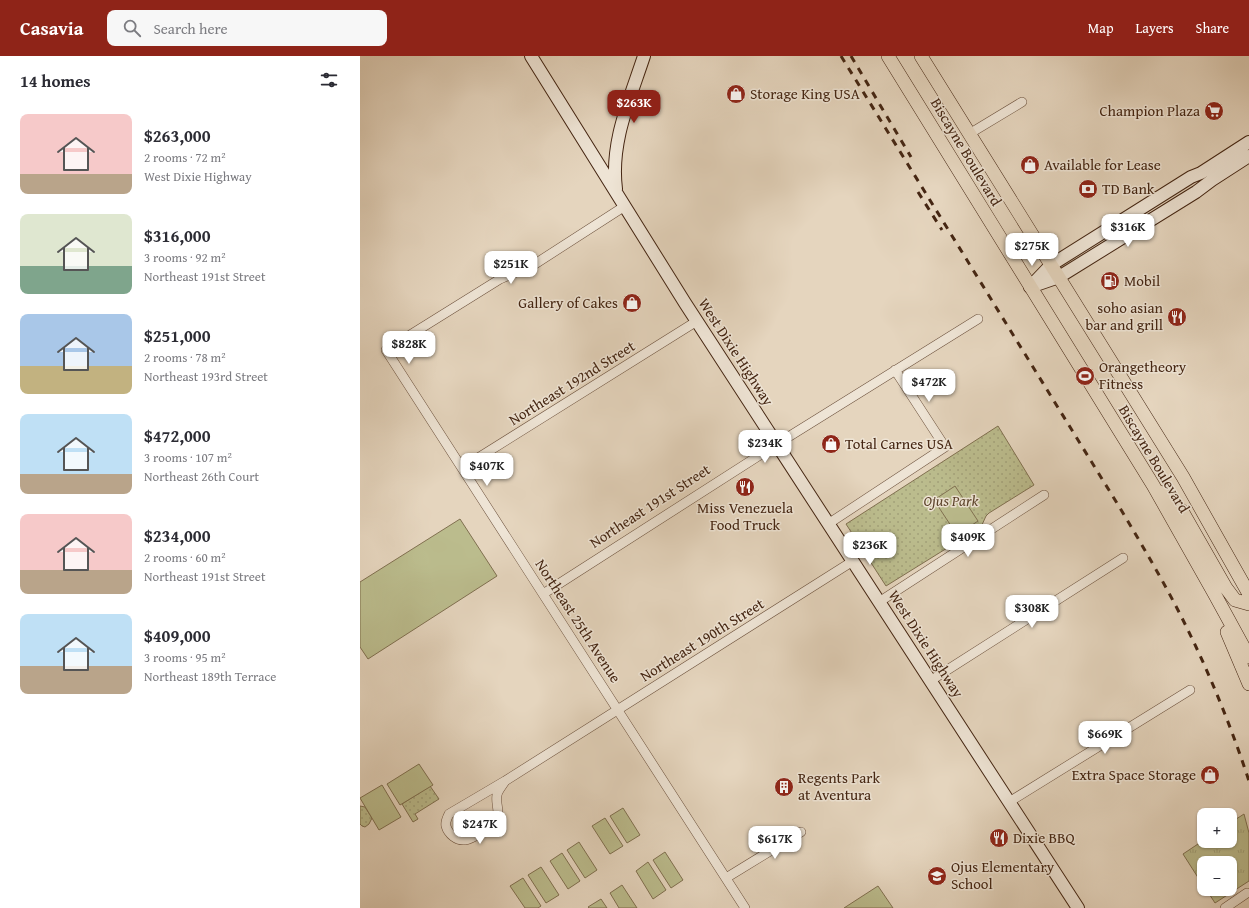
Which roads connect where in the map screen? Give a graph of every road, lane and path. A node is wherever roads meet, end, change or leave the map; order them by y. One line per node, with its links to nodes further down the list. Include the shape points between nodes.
1 (531, 56): 9 (street)
2 (644, 56): 9 (street, West Dixie Highway, via 617,141 614,168)
3 (888, 56): 13 (main road, Biscayne Boulevard)
4 (921, 56): 6 (main road, Biscayne Boulevard)
5 (1022, 102): 6 (street)
6 (969, 134): 11 (main road, Biscayne Boulevard)
7 (1249, 142): 11 (street)
8 (1249, 156): 12 (street)
9 (616, 192): 10 (street, West Dixie Highway)
10 (625, 206): 15 (street, West Dixie Highway); 18 (street, Northeast 25th Avenue, via 535,264 500,279 386,350)
11 (1051, 265): 12 (main road, Biscayne Boulevard); 13 (street)
12 (1059, 277): 13 (street); 26 (main road, Biscayne Boulevard, via 1183,477)
13 (1030, 287): 19 (main road, Biscayne Boulevard)
14 (978, 319): 16 (street, Northeast 191st Street)
15 (697, 321): 17 (street, West Dixie Highway); 18 (street, Northeast 192nd Street)
16 (895, 370): 17 (street, Northeast 191st Street); 21 (street, via 945,447)
17 (777, 444): 21 (street, West Dixie Highway); 25 (street, Northeast 191st Street)
18 (462, 468): 25 (street, Northeast 25th Avenue)
19 (1153, 485): 24 (main road, Biscayne Boulevard); 28 (main road, via 1182,511 1235,600)
20 (1044, 495): 27 (street)
21 (828, 524): 23 (street, West Dixie Highway)
22 (1123, 558): 30 (street)
23 (853, 561): 27 (street, West Dixie Highway); 33 (street, Northeast 190th Street)
24 (1214, 593): 29 (main road, Biscayne Boulevard); 31 (main road, via 1227,634)
25 (543, 594): 33 (street, Northeast 25th Avenue)
26 (1249, 594)
27 (879, 602): 30 (street, West Dixie Highway)
28 (1249, 604)
29 (1249, 658)
30 (930, 681): 35 (street, West Dixie Highway)
31 (1249, 684)
32 (1190, 690): 35 (street)
33 (618, 710): 34 (street, Northeast 190th Street); 37 (street, Northeast 25th Avenue)
34 (505, 781): 34 (street, Northeast 190th Street, via 449,814 446,821 449,832 459,840 465,840 492,825 498,816 497,794)
35 (1009, 802): 40 (street, West Dixie Highway)
36 (801, 832): 37 (street)
37 (726, 878): 39 (street, Northeast 25th Avenue)
38 (1247, 893): 41 (street)
39 (745, 908)
40 (1078, 908)
41 (1225, 908)

